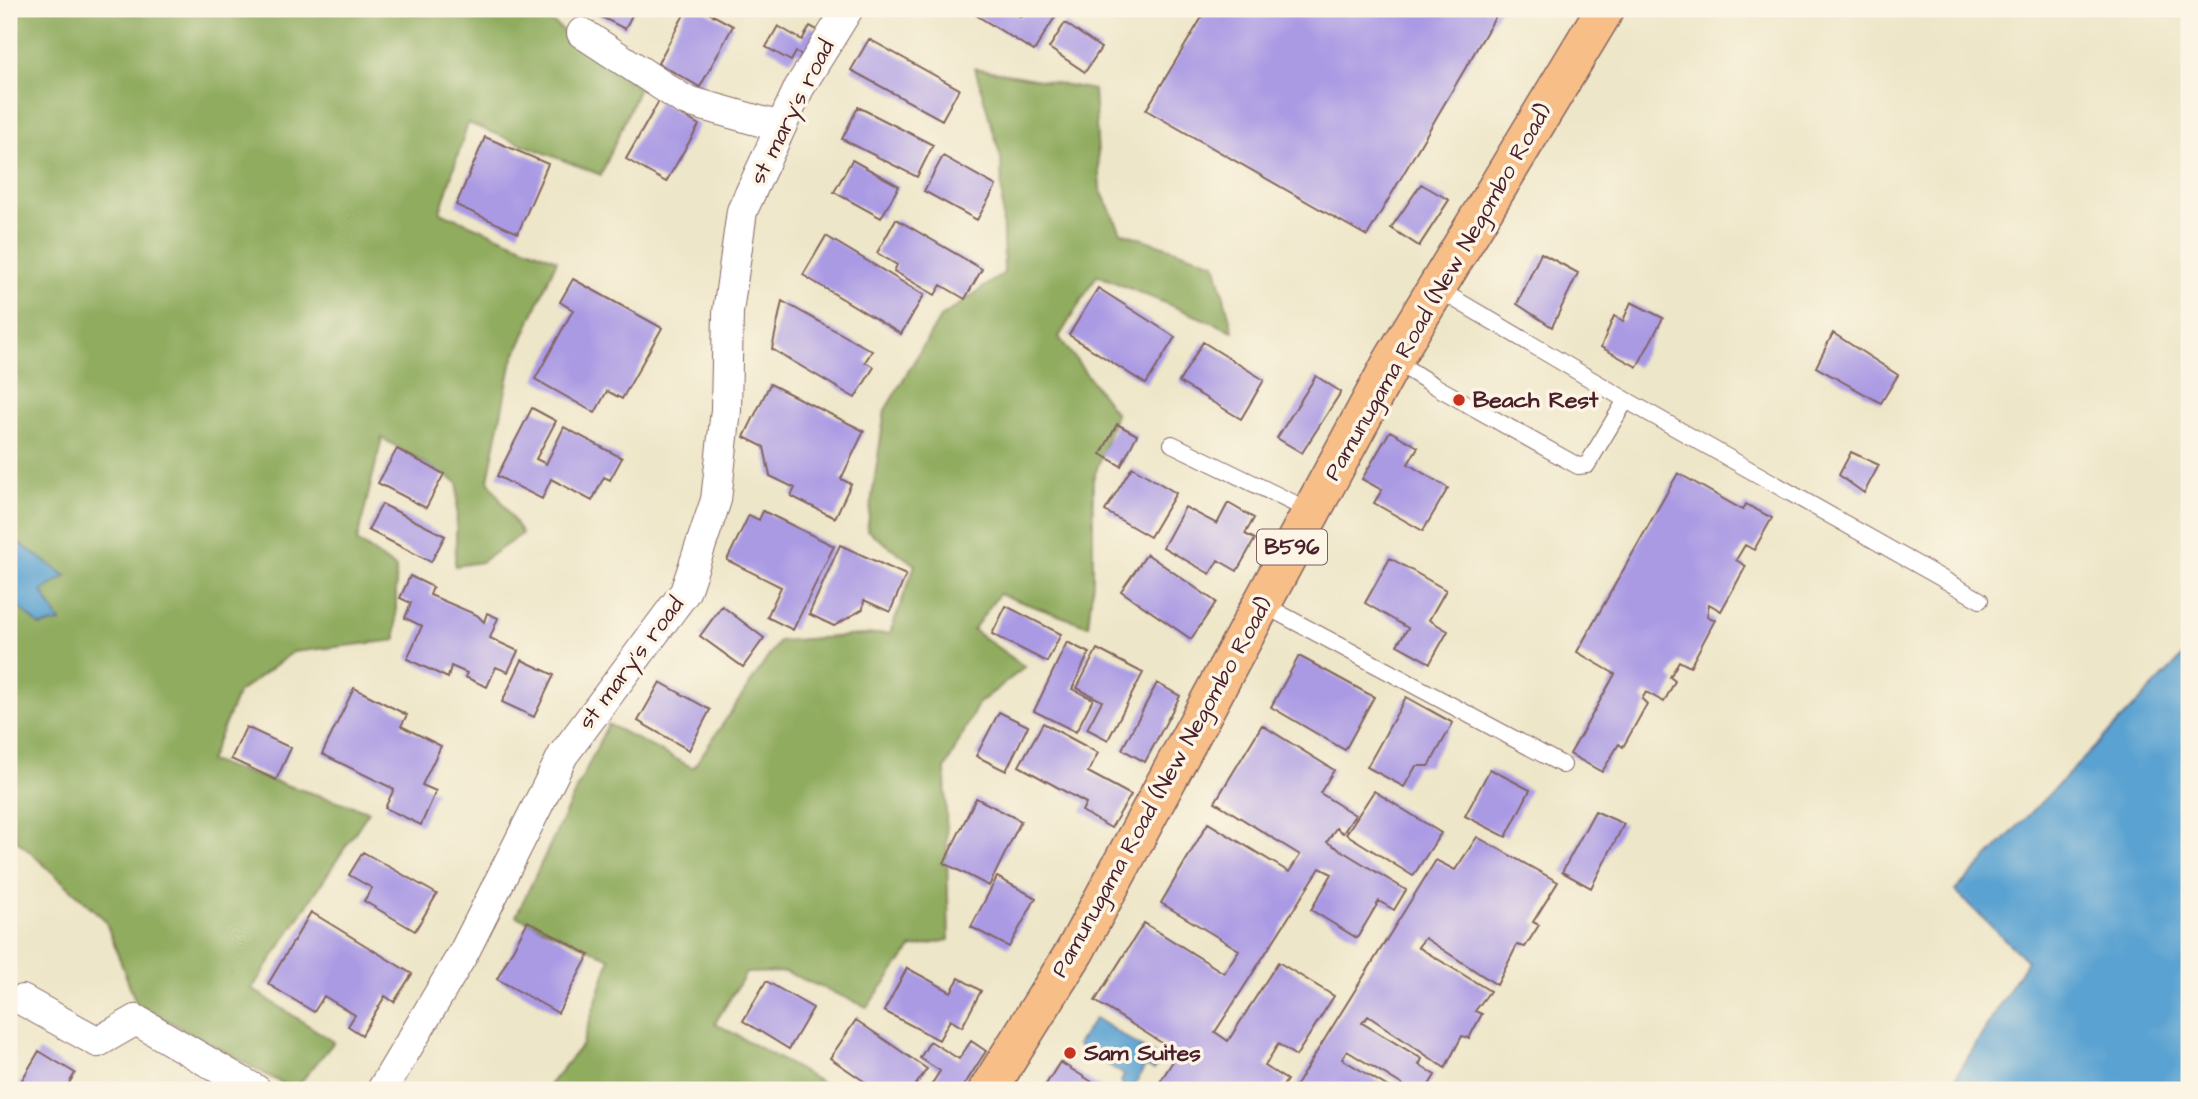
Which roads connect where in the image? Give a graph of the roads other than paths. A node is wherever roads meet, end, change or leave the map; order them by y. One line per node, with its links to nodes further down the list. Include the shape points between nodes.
1 (848, 9): 4 (street, st mary's road, via 799,88)
2 (1605, 9): 5 (main road, Pamunugama Road (New Negombo Road) / B596)
3 (582, 33): 4 (street, via 684,100)
4 (781, 127): 15 (street, st mary's road, via 742,211 728,312 726,410 716,500 685,592 563,755 464,952)
5 (1436, 288): 6 (main road, Pamunugama Road (New Negombo Road) / B596); 7 (lane)
6 (1393, 360): 7 (lane, via 1578,466 1587,465); 9 (main road, Pamunugama Road (New Negombo Road) / B596)
7 (1626, 400): 10 (lane)
8 (1172, 444): 9 (lane)
9 (1312, 512): 11 (main road, Pamunugama Road (New Negombo Road) / B596)
10 (1980, 600)
11 (1262, 604): 12 (lane); 16 (main road, Pamunugama Road (New Negombo Road) / B596, via 1074,951)
12 (1563, 765)
13 (22, 1000): 14 (street, via 98,1042 135,1020)
14 (256, 1090)
15 (382, 1090)
16 (988, 1090)

